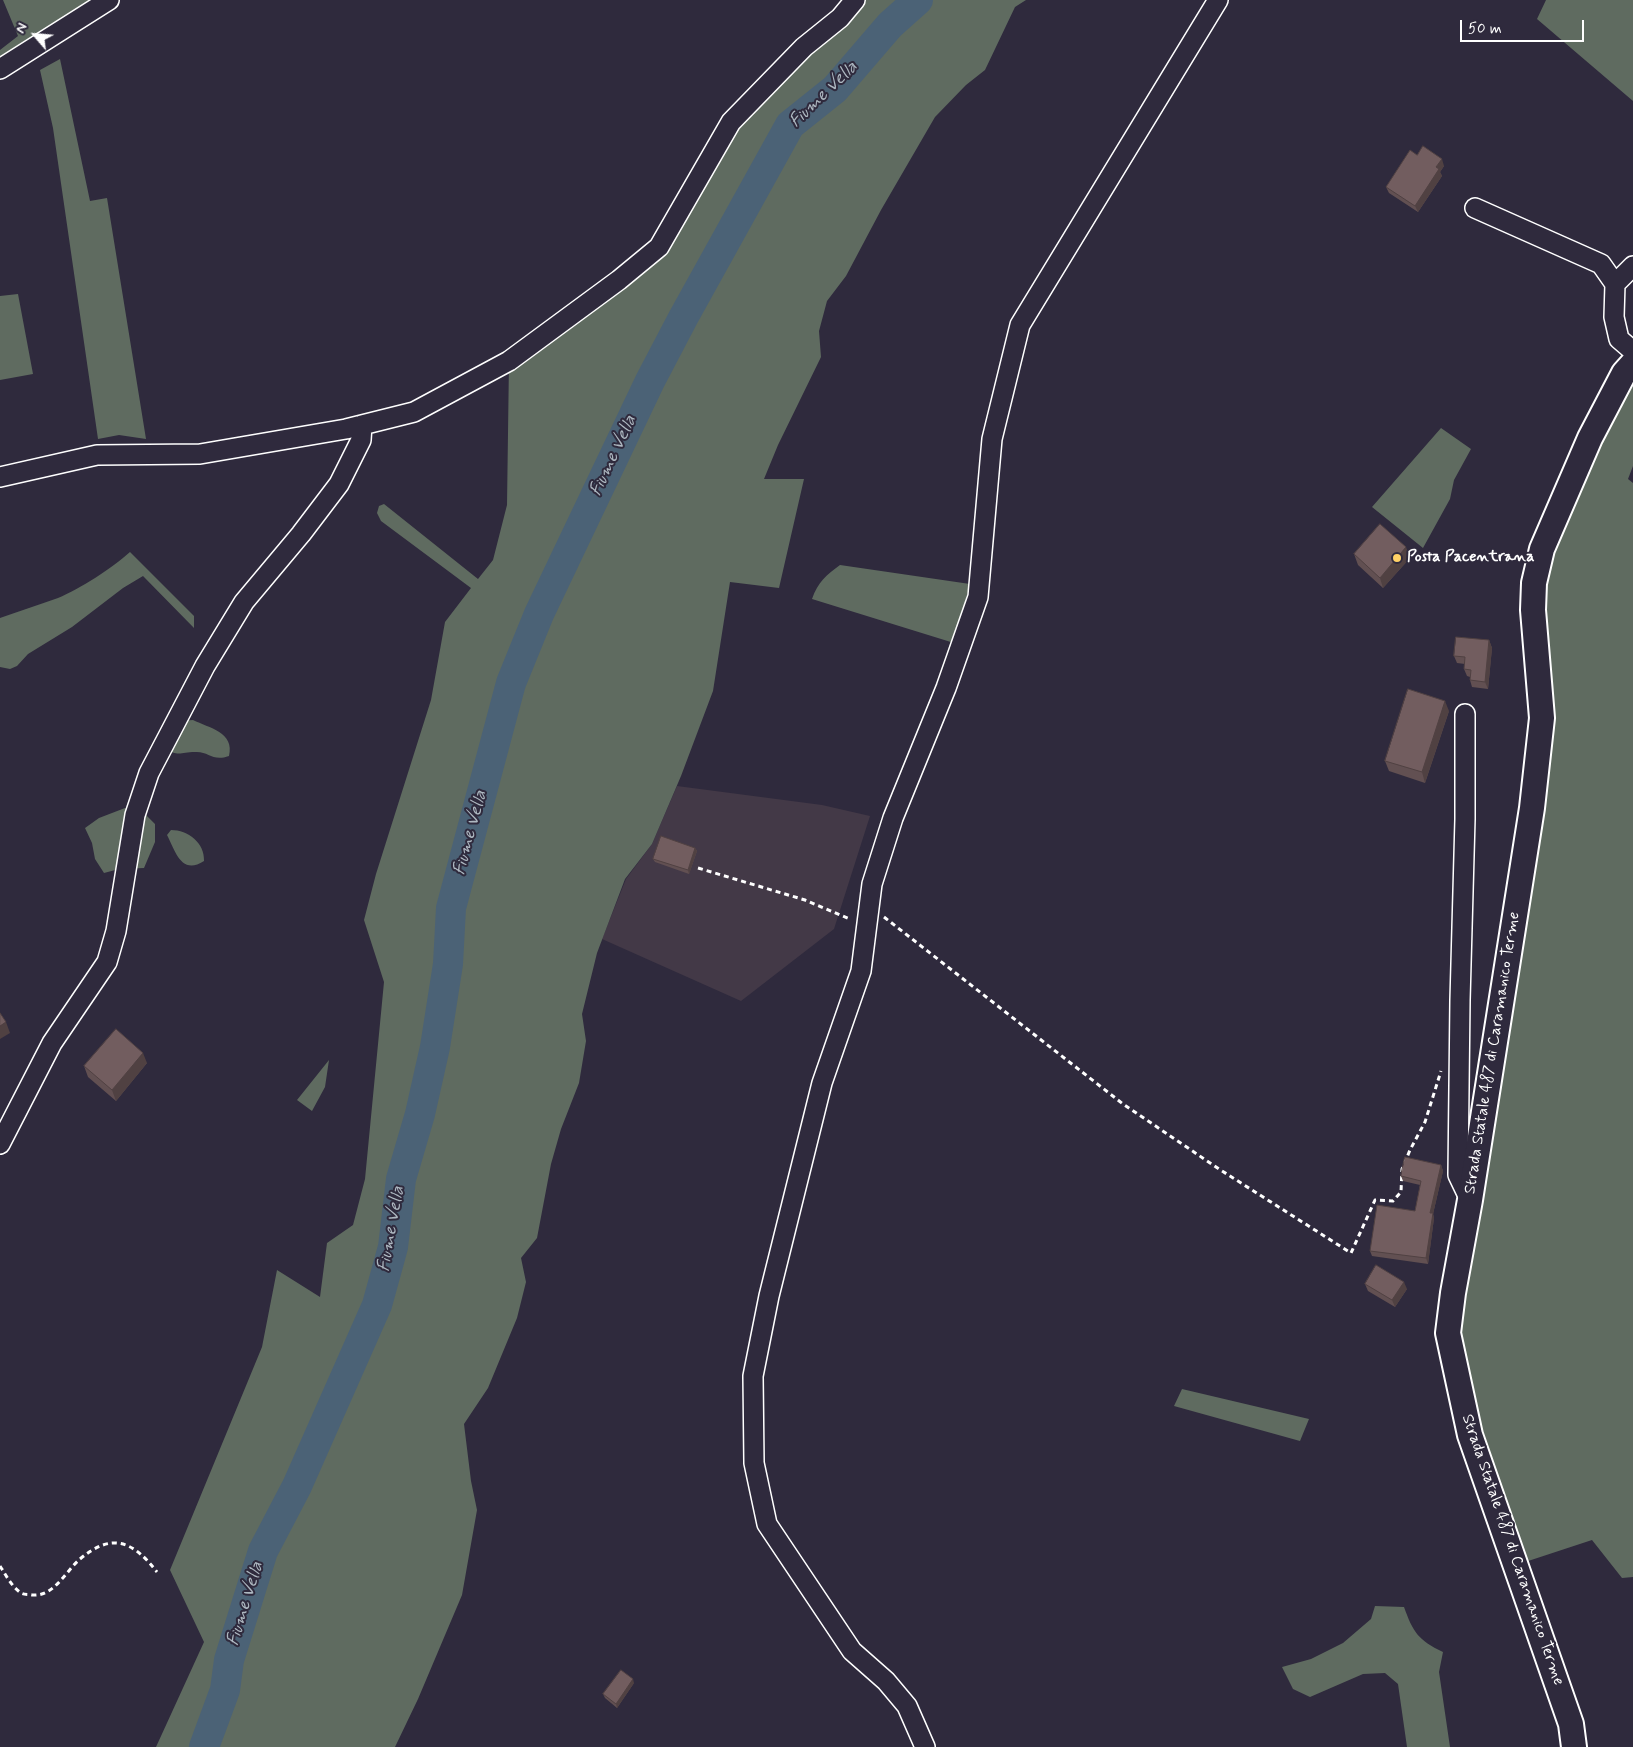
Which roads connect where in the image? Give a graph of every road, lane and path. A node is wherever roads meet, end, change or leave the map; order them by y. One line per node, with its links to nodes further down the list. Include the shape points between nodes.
1 (109, 0): 4 (street)
2 (855, 0): 10 (street, via 731,122 659,247 509,361 414,412)
3 (1218, 0): 14 (street, via 1020,325 992,439 978,597 946,688 893,818 872,884)
4 (0, 69)
5 (1475, 208): 7 (street, via 1601,264)
6 (1633, 266): 7 (street)
7 (1615, 284): 8 (street, via 1614,317 1619,339)
8 (1633, 351)
9 (1633, 363): 18 (main road, Strada Statale 487 di Caramanico Terme, via 1624,373 1590,438 1542,549 1534,583 1533,610 1542,718 1532,808)
10 (362, 425): 11 (street, via 200,454 97,454); 17 (street, via 361,440 339,484 244,602 205,666 149,772 135,815 116,931 107,962 52,1043)
11 (0, 477)
12 (1465, 714): 18 (street, via 1466,818 1458,1175)
13 (698, 868): 15 (path, via 804,900)
14 (870, 906): 15 (street); 16 (path, via 1123,1104 1351,1253 1375,1200 1393,1200 1401,1192 1402,1169 1425,1122)
15 (867, 926): 21 (street, via 862,970 822,1083 769,1296 753,1376 754,1463 767,1524 852,1651 886,1681 907,1706)
16 (1443, 1063)
17 (2, 1138)
18 (1470, 1200): 22 (main road, Strada Statale 487 di Caramanico Terme, via 1452,1293 1448,1333 1470,1435 1571,1724)
19 (0, 1566): 20 (path, via 10,1583 22,1594 37,1595 50,1591 80,1560 111,1542 138,1552)
20 (157, 1572)
21 (925, 1747)
22 (1574, 1747)

